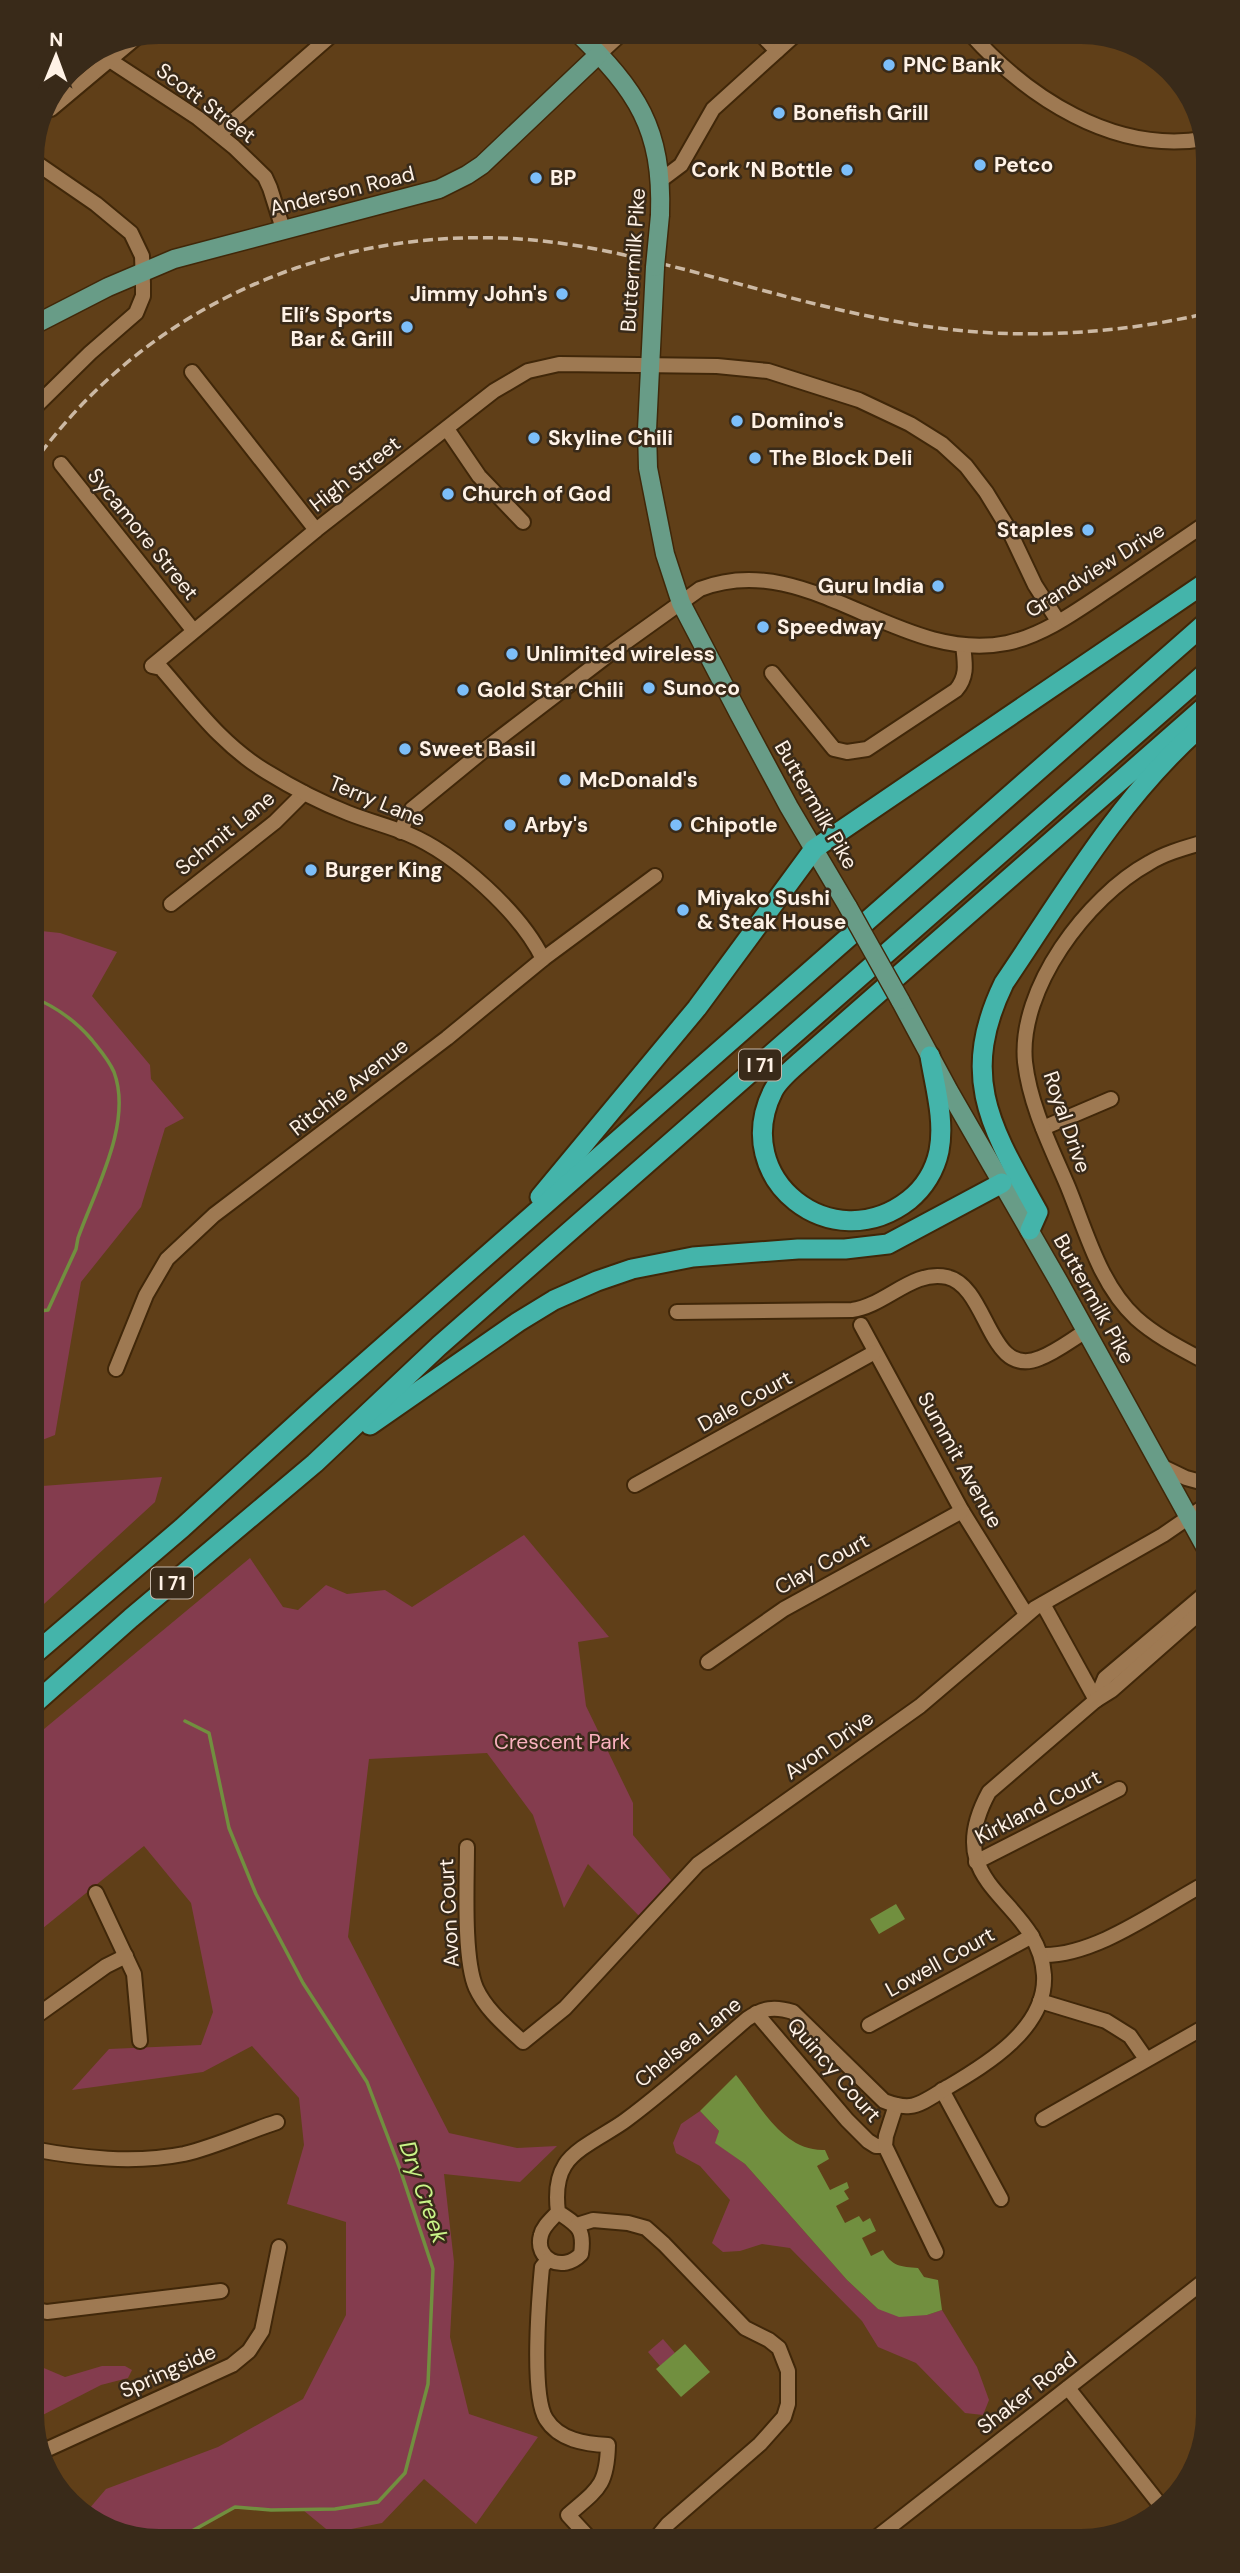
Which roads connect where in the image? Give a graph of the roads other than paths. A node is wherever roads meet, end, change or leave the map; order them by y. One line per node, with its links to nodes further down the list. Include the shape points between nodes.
1 (321, 44): 12 (street)
2 (588, 44): 9 (main road, Buttermilk Pike)
3 (610, 44): 9 (street, Anderson Road)
4 (770, 44): 7 (street)
5 (785, 44): 7 (street)
6 (981, 44): 13 (street, via 1016,78 1099,128 1151,140)
7 (777, 51): 15 (street, via 713,109 681,165)
8 (118, 52): 10 (street)
9 (598, 55): 15 (main road, Buttermilk Pike, via 639,105 655,145); 16 (main road, Anderson Road, via 467,176 439,189)
10 (108, 60): 11 (street); 12 (street, Scott Street)
11 (60, 101)
12 (220, 135): 16 (street, Scott Street, via 265,177)
13 (1194, 139)
14 (44, 169): 17 (street, via 125,226 142,256)
15 (661, 180): 19 (main road, Buttermilk Pike, bridge)
16 (283, 229): 17 (main road, Anderson Road)
17 (143, 271): 18 (main road, Anderson Road); 21 (street, via 143,296 136,313)
18 (44, 320)
19 (650, 366): 22 (street, High Street, via 559,364 528,371 494,391); 28 (main road, Buttermilk Pike, via 648,468 665,554); 29 (street, High Street, via 768,371 859,400 910,424 942,444 986,492)
20 (192, 372): 25 (street)
21 (44, 398)
22 (447, 429): 24 (street, via 479,476); 25 (street, High Street)
23 (61, 464): 30 (street, Sycamore Street)
24 (523, 522)
25 (316, 530): 30 (street, High Street)
26 (1196, 531): 29 (street, Grandview Drive)
27 (1196, 590): 41 (highway)
28 (681, 603): 32 (street, Grandview Drive, via 711,584 768,579 926,638); 39 (street, Grandview Drive, via 435,790 408,814); 41 (main road, Buttermilk Pike)
29 (1058, 621): 32 (street, Grandview Drive, via 1007,643)
30 (193, 630): 35 (street, High Street, via 152,666 161,668)
31 (1196, 632): 50 (highway, I 71)
32 (962, 645): 33 (street, via 965,669 956,690 860,751 834,749)
33 (772, 673)
34 (1196, 682): 57 (highway, I 71, via 439,1346)
35 (184, 695): 38 (street, Terry Lane, via 233,748)
36 (1196, 715): 45 (highway, via 779,1082 767,1108 763,1132 764,1150 778,1184 806,1209 838,1220 878,1217 917,1193 936,1163 940,1141)
37 (1196, 732): 49 (highway, via 1155,771 1109,828 994,1003 981,1069 985,1105 997,1138 1038,1212)
38 (304, 793): 39 (street, Terry Lane); 43 (street, Schmit Lane, via 275,822)
39 (401, 832): 44 (street, Terry Lane, via 460,866 487,889)
40 (1196, 845): 47 (street, Royal Drive, via 1148,863 1114,887 1086,917 1040,982 1028,1016 1025,1061)
41 (814, 849): 45 (main road, Buttermilk Pike, bridge); 50 (highway, via 696,1008)
42 (655, 876): 44 (street, Ritchie Avenue)
43 (171, 904)
44 (543, 959): 56 (street, Ritchie Avenue, via 214,1215 167,1259 146,1295)
45 (930, 1056): 48 (main road, Buttermilk Pike)
46 (1111, 1098): 47 (street)
47 (1043, 1128): 55 (street, Royal Drive, via 1104,1275 1121,1301 1156,1333)
48 (1002, 1183): 49 (main road, Buttermilk Pike); 57 (highway, via 888,1244 693,1257 597,1280 518,1322)
49 (1030, 1230): 53 (main road, Buttermilk Pike)
50 (503, 1241): 69 (highway, I 71)
51 (677, 1312): 53 (street, via 852,1310 874,1304 923,1278 945,1276 975,1300 1000,1348 1012,1359 1039,1359)
52 (861, 1325): 54 (street, Summit Avenue)
53 (1086, 1331): 58 (main road, Buttermilk Pike)
54 (875, 1352): 60 (street, Dale Court); 61 (street, Summit Avenue)
55 (1196, 1356)
56 (116, 1369)
57 (315, 1463): 71 (highway, I 71)
58 (1159, 1465): 59 (street); 63 (main road, Buttermilk Pike)
59 (1196, 1481)
60 (635, 1485)
61 (962, 1511): 67 (street, Summit Avenue); 70 (street, Clay Court, via 784,1609)
62 (1196, 1513): 63 (street)
63 (1189, 1518): 64 (main road, Buttermilk Pike); 66 (street, Avon Drive)
64 (1196, 1530)
65 (1196, 1602): 72 (street, via 1105,1678)
66 (1043, 1604): 67 (street, Avon Drive); 72 (street)
67 (1026, 1614): 87 (street, Avon Drive, via 920,1706 698,1864 565,2008)
68 (1196, 1616): 72 (street)
69 (44, 1646)
70 (708, 1662)
71 (44, 1695)
72 (1096, 1700): 75 (street, via 989,1792 976,1819)
73 (1119, 1789): 75 (street, Kirkland Court)
74 (467, 1847): 87 (street, Avon Court, via 473,1980 493,2013)
75 (976, 1862): 78 (street)
76 (1196, 1889): 79 (street, via 1095,1945 1068,1954)
77 (96, 1893): 80 (street)
78 (1032, 1936): 79 (street); 84 (street, Lowell Court)
79 (1041, 1955): 81 (street, via 1044,1982)
80 (126, 1956): 82 (street); 86 (street, via 136,1987)
81 (1040, 2001): 88 (street, via 1105,2021 1130,2036); 89 (street, via 1030,2021 995,2056)
82 (44, 2010)
83 (756, 2013): 90 (street, Chelsea Lane, via 770,2007 793,2012 884,2101); 93 (street, Quincy Court, via 847,2120 868,2141); 96 (street, Chelsea Lane, via 625,2121 566,2163 556,2192)
84 (869, 2025)
85 (1196, 2032): 88 (street)
86 (139, 2042)
87 (523, 2042)
88 (1146, 2059): 91 (street)
89 (942, 2090): 90 (street, via 912,2106); 95 (street)
90 (896, 2105): 93 (street)
91 (1043, 2119)
92 (277, 2122): 94 (street, via 182,2154 89,2158)
93 (885, 2146): 99 (street)
94 (44, 2151)
95 (1000, 2199)
96 (558, 2212): 97 (street); 100 (street, Chelsea Lane, via 540,2236)
97 (578, 2225): 100 (street, via 581,2254 574,2262); 108 (street, via 593,2220 646,2228 745,2328 779,2348 788,2371 784,2417)
98 (279, 2247): 105 (street, Springside, via 262,2331 249,2351 232,2365)
99 (936, 2252)
100 (548, 2260): 107 (street, via 542,2267 537,2330 540,2403 545,2418 560,2433 587,2444 608,2445 605,2477 568,2515)
101 (1196, 2288): 104 (street, Shaker Road)
102 (221, 2291): 103 (street)
103 (44, 2311)
104 (1068, 2388): 106 (street); 109 (street, Shaker Road)
105 (50, 2448)
106 (1156, 2500)
107 (581, 2529)
108 (664, 2529)
109 (889, 2529)

